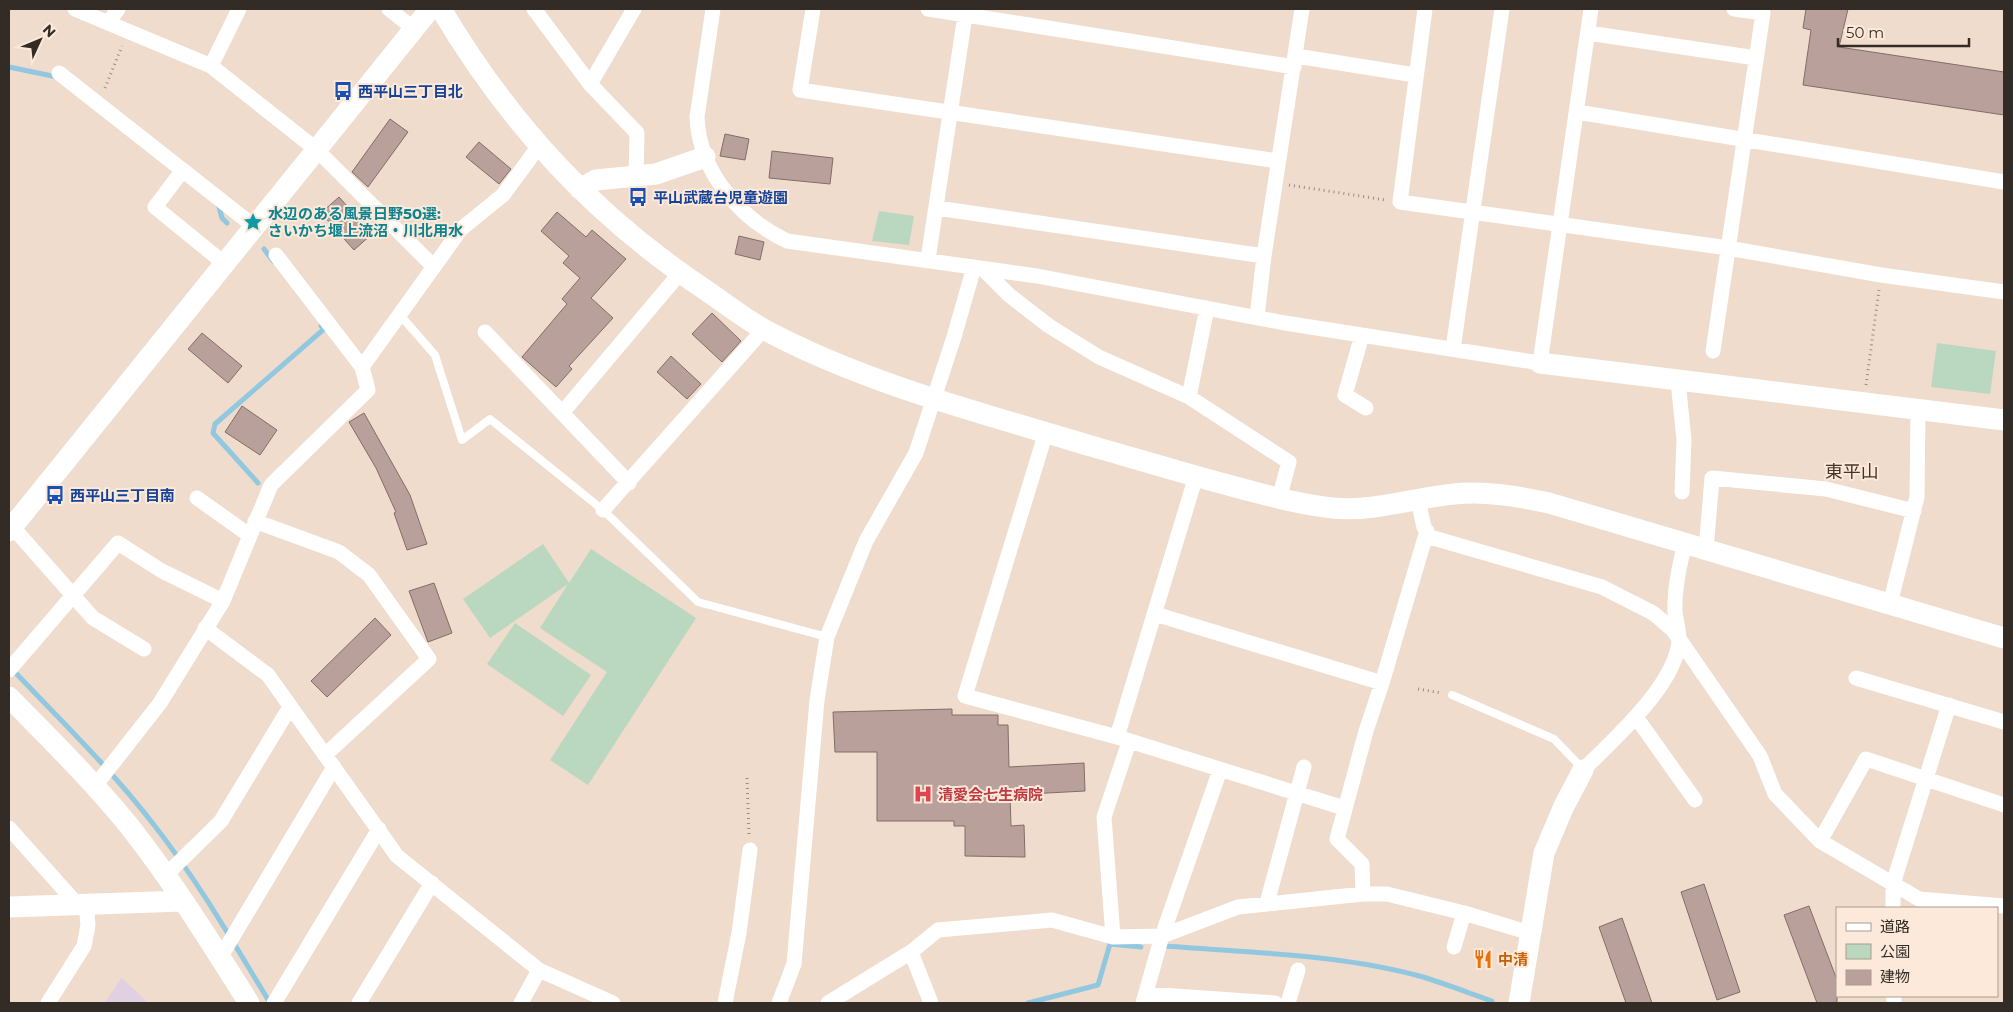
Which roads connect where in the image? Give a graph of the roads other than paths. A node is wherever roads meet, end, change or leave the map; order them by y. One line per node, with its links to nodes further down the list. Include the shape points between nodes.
1 (75, 9): 18 (street)
2 (118, 9): 18 (street)
3 (239, 9): 23 (street)
4 (389, 9): 19 (street)
5 (430, 9): 19 (street)
6 (441, 9): 30 (street, via 488,82)
7 (534, 9): 26 (street)
8 (634, 9): 26 (street)
9 (712, 9): 32 (street, via 697,117 698,133)
10 (813, 9): 27 (street, via 800,90)
11 (928, 9): 17 (street)
12 (1302, 9): 22 (street)
13 (1425, 9): 25 (street)
14 (1502, 9): 39 (street)
15 (1591, 9): 20 (street)
16 (1734, 9): 21 (street, via 1762,13)
17 (966, 11): 22 (street); 27 (street)
18 (109, 22): 23 (street)
19 (414, 29): 31 (street)
20 (1588, 33): 21 (street); 28 (street)
21 (1756, 58): 29 (street)
22 (1295, 61): 25 (street); 33 (street)
23 (211, 66): 31 (street)
24 (59, 73): 34 (street)
25 (1416, 75): 39 (street, via 1400,202)
26 (590, 84): 35 (street, via 636,133)
27 (951, 112): 33 (street); 38 (street)
28 (1577, 112): 29 (street); 40 (street)
29 (1745, 138): 36 (street); 42 (street)
30 (539, 146): 37 (street); 47 (street, via 503,195 461,229)
31 (317, 150): 41 (street); 47 (street)
32 (706, 157): 35 (street); 45 (street, via 716,179 738,206 757,224 786,241)
33 (1278, 161): 44 (street)
34 (182, 170): 41 (street); 46 (street, via 155,207)
35 (636, 177): 37 (street, via 609,177)
36 (2004, 182)
37 (580, 189): 49 (street, via 633,237)
38 (937, 208): 44 (street); 45 (street)
39 (1474, 213): 40 (street); 57 (street)
40 (1560, 226): 42 (street); 59 (street)
41 (255, 227): 46 (street)
42 (1728, 248): 50 (street, via 1881,275); 58 (street)
43 (276, 255): 60 (street)
44 (1264, 256): 53 (street)
45 (928, 259): 48 (street)
46 (226, 264): 78 (street)
47 (433, 266): 52 (street)
48 (979, 268): 51 (street); 62 (street); 63 (street, via 1049,326 1099,357)
49 (680, 273): 54 (street); 66 (street)
50 (2004, 292)
51 (1207, 308): 53 (street); 63 (street)
52 (400, 315): 60 (street); 75 (lane, via 434,355 462,440 490,419)
53 (1257, 317): 56 (street)
54 (764, 329): 62 (street, via 853,370); 70 (street)
55 (485, 332): 66 (street)
56 (1362, 335): 57 (street); 64 (street, via 1345,395)
57 (1453, 349): 59 (street)
58 (1714, 351)
59 (1540, 362): 61 (street)
60 (362, 366): 77 (street, via 368,390 271,485)
61 (1678, 381): 65 (street); 71 (street, via 1684,440)
62 (934, 397): 68 (street); 88 (street, via 916,453 866,541)
63 (1189, 397): 73 (street, via 1289,462)
64 (1366, 408)
65 (1918, 410): 67 (street); 76 (street)
66 (562, 413): 70 (street)
67 (2004, 420)
68 (1046, 432): 69 (street); 101 (street, via 965,696)
69 (1196, 476): 73 (street); 86 (street)
70 (629, 483): 75 (street)
71 (1682, 492)
72 (197, 498): 80 (street)
73 (1279, 499): 74 (street, via 1334,508)
74 (1418, 500): 79 (street); 81 (street, via 1454,494 1514,495)
75 (603, 510): 88 (lane, via 698,602)
76 (1914, 511): 82 (street, via 1826,489 1712,478); 85 (street)
77 (255, 520): 80 (street); 102 (street, via 338,552 369,575 429,659)
78 (10, 527): 83 (street)
79 (1427, 532): 90 (street, via 1430,537 1602,587 1652,613); 94 (street)
80 (249, 535): 84 (street)
81 (1685, 544): 82 (street); 90 (street, via 1675,592)
82 (1706, 550): 85 (street)
83 (72, 596): 84 (street, via 118,543 162,571); 91 (street, via 93,618); 92 (street)
84 (223, 601): 87 (street)
85 (1890, 604): 89 (street)
86 (1155, 614): 94 (street); 101 (street)
87 (205, 628): 98 (street, via 268,674); 106 (street, via 160,703)
88 (827, 637): 143 (street, via 817,700 794,964)
89 (2004, 638)
90 (1679, 639): 99 (street, via 1674,661); 114 (street, via 1760,756 1774,794)
91 (144, 649)
92 (13, 665)
93 (1856, 678): 97 (street)
94 (1382, 683): 111 (street)
95 (1452, 695): 105 (lane, via 1554,739)
96 (9, 697): 106 (street)
97 (1949, 705): 100 (street); 107 (street)
98 (290, 707): 102 (street); 116 (street, via 221,821)
99 (1636, 717): 105 (street); 109 (street)
100 (2004, 722)
101 (1123, 739): 104 (street); 129 (street, via 1104,816)
102 (330, 761): 113 (street); 131 (street)
103 (1304, 768): 108 (street)
104 (1220, 770): 108 (street); 128 (street)
105 (1583, 770): 127 (street, via 1544,853)
106 (104, 775): 116 (street)
107 (1927, 780): 110 (street); 114 (street, via 1866,758); 118 (street)
108 (1297, 793): 111 (street); 121 (street)
109 (1694, 800)
110 (2004, 805)
111 (1344, 808): 119 (street, via 1337,840 1362,864)
112 (9, 828): 122 (street)
113 (379, 829): 117 (street, via 397,856); 136 (street)
114 (1820, 841): 118 (street)
115 (750, 850): 142 (street, via 739,933)
116 (176, 865): 120 (street)
117 (432, 883): 133 (street); 139 (street)
118 (1893, 884): 123 (street, via 1919,899); 125 (street)
119 (1363, 894): 121 (street); 126 (street, via 1387,894)
120 (183, 901): 122 (street); 131 (street)
121 (1267, 903): 128 (street, via 1238,907)
122 (81, 904): 124 (street); 137 (street, via 88,925 84,946)
123 (2004, 906)
124 (9, 907)
125 (1893, 907)
126 (1464, 913): 127 (street); 130 (street)
127 (1530, 933): 148 (street)
128 (1162, 936): 129 (street); 135 (street)
129 (1113, 937): 132 (street, via 1052,920 938,930)
130 (1454, 947)
131 (225, 951): 138 (street)
132 (911, 952): 144 (street); 145 (street)
133 (539, 970): 140 (street); 141 (street)
134 (1298, 970): 147 (street)
135 (1145, 999): 146 (street)
136 (275, 1002)
137 (48, 1003)
138 (249, 1003)
139 (359, 1003)
140 (521, 1003)
141 (613, 1003)
142 (725, 1003)
143 (779, 1003)
144 (828, 1003)
145 (931, 1003)
146 (1274, 1003)
147 (1288, 1003)
148 (1519, 1003)

